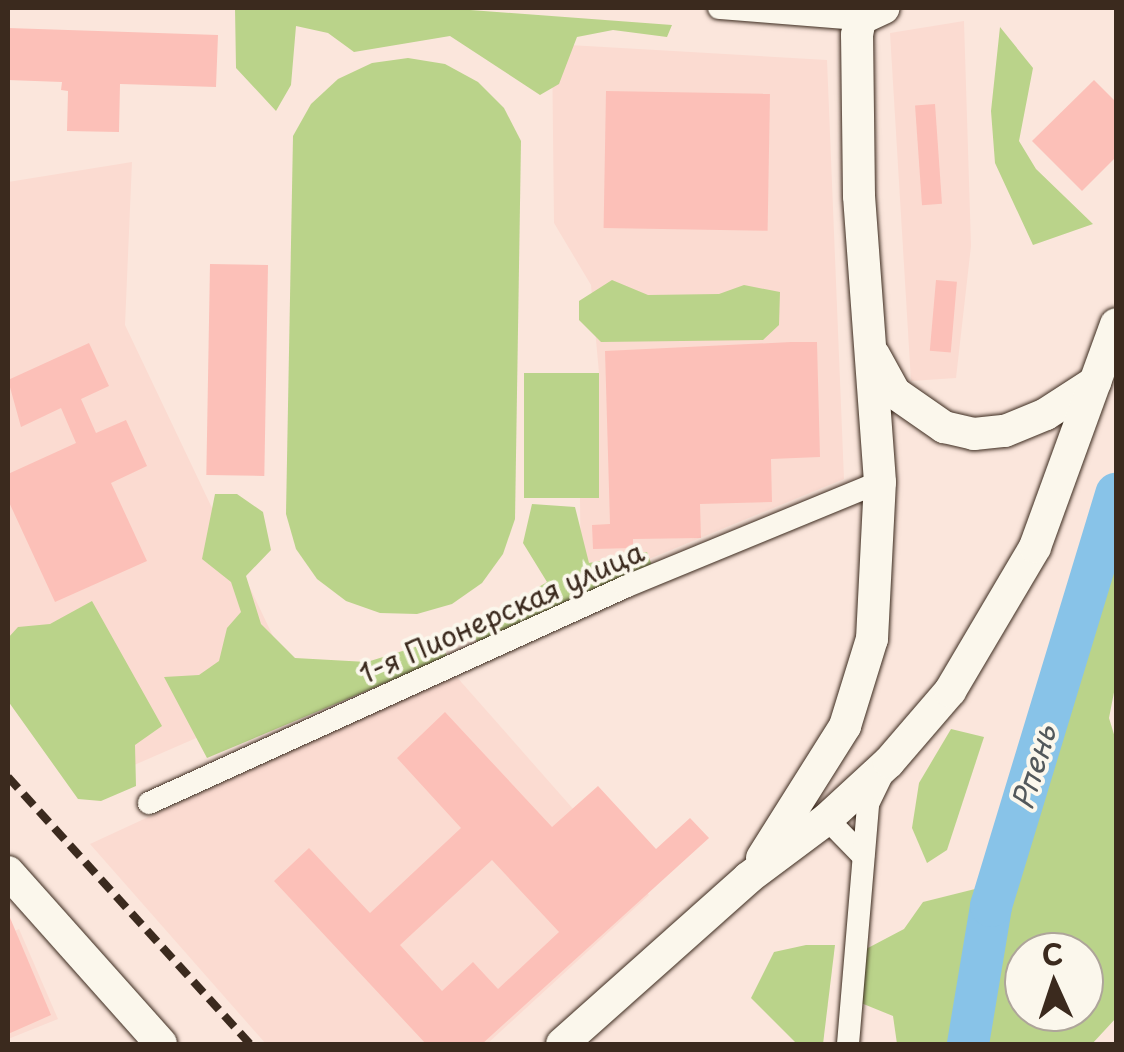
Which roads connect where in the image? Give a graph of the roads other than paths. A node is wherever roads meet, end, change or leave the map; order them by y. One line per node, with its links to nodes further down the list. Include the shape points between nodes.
1 (719, 8): 2 (street)
2 (872, 13): 4 (main road, via 859,196)
3 (1116, 324): 5 (main road)
4 (868, 326): 5 (main road, via 877,366 896,393 944,427 1005,430); 6 (main road)
5 (1096, 382): 7 (main road, via 1035,547 986,639)
6 (880, 482): 8 (street, 1-я Пионерская улица, via 608,595); 12 (main road, via 880,552 865,676 818,776)
7 (888, 762): 9 (main road); 10 (street, via 868,804)
8 (149, 802)
9 (827, 819): 10 (street); 12 (main road)
10 (864, 856): 15 (street)
11 (8, 872): 13 (main road)
12 (748, 878): 14 (main road)
13 (162, 1044)
14 (562, 1044)
15 (848, 1044)

